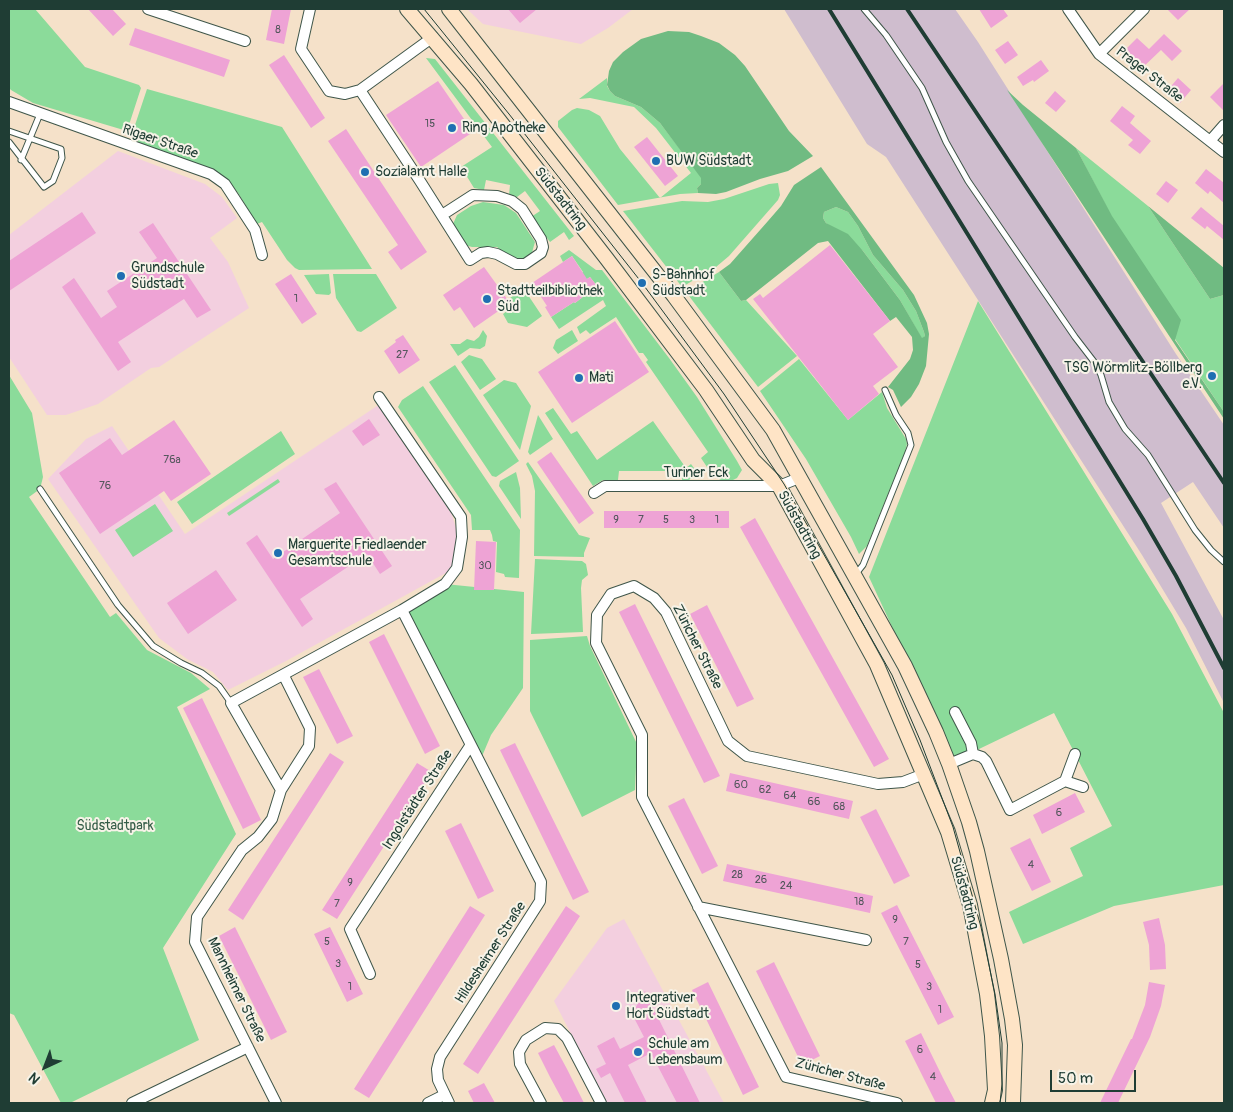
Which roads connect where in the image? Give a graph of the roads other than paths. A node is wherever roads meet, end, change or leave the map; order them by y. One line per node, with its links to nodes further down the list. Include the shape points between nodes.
1 (148, 9): 9 (street)
2 (310, 9): 11 (street, via 302,49 329,91 345,94)
3 (407, 9): 8 (street, Südstadtring)
4 (449, 9): 25 (street, Südstadtring, via 749,395)
5 (864, 9): 29 (lane, via 922,88 968,181 1095,362 1125,430 1158,470 1195,530)
6 (1068, 9): 10 (street, Prager Straße)
7 (1144, 9): 10 (street)
8 (433, 37): 11 (street); 26 (street, Südstadtring, via 607,259 706,390 753,460)
9 (245, 41)
10 (1099, 54): 17 (street, Prager Straße)
11 (360, 90): 21 (street)
12 (9, 102): 13 (street, Rigaer Straße)
13 (40, 114): 16 (lane); 22 (street, Rigaer Straße, via 211,174 225,184 255,230)
14 (1224, 125): 17 (street)
15 (9, 131): 16 (lane)
16 (30, 138): 20 (lane); 20 (lane, via 61,149 62,158 53,181 44,187)
17 (1210, 141): 19 (street, Prager Straße)
18 (9, 142): 20 (lane)
19 (1224, 152)
20 (21, 160)
21 (442, 215): 21 (street, via 470,260 488,252 516,264 524,264 541,253 541,239 522,209 512,201 496,196 473,195)
22 (262, 255)
23 (885, 390): 30 (lane, via 911,445 863,565)
24 (379, 397): 31 (street, via 461,517 462,537 457,568 445,584)
25 (799, 478): 26 (street, Turiner Eck); 30 (street, Südstadtring)
26 (779, 486): 28 (street, Turiner Eck, via 605,486); 39 (street, Südstadtring, via 877,665)
27 (40, 489): 33 (lane, via 118,605 153,646 202,673)
28 (594, 493)
29 (1224, 562)
30 (855, 575): 38 (street, Südstadtring, via 905,666)
31 (402, 610): 32 (street); 35 (street, Ingolstädter Straße)
32 (284, 676): 33 (street); 42 (street, Mannheimer Straße, via 310,728 309,746)
33 (231, 703): 42 (street)
34 (954, 712): 36 (street, via 971,743)
35 (470, 746): 45 (street, Ingolstädter Straße, via 350,929); 47 (street, Hildesheimer Straße, via 541,882 540,901 440,1057 438,1080)
36 (973, 754): 38 (street); 40 (street, via 986,761 1010,810)
37 (1074, 754): 40 (street)
38 (949, 764): 55 (street, Südstadtring, via 971,829 1001,958 1015,1045)
39 (924, 774): 43 (street, Züricher Straße, via 903,782 878,784 747,756 728,741 666,612 654,598 634,586 611,594 597,615 596,642 642,735 642,797); 54 (street, Südstadtring, via 948,832 970,905 992,1036 995,1090)
40 (1065, 781): 41 (street)
41 (1083, 787)
42 (281, 790): 46 (street, Mannheimer Straße, via 272,819 242,850 197,917 195,942)
43 (698, 907): 44 (street); 53 (street, Züricher Straße, via 786,1077)
44 (866, 940)
45 (370, 974)
46 (248, 1047): 48 (street); 49 (street, Mannheimer Straße)
47 (446, 1099): 50 (street, Hildesheimer Straße)
48 (132, 1103)
49 (276, 1103)
50 (428, 1103)
51 (541, 1103): 52 (street, via 520,1064 519,1052 526,1040 545,1028 558,1029 567,1038)
52 (601, 1103)
53 (897, 1103)
54 (992, 1103)
55 (1013, 1103)

